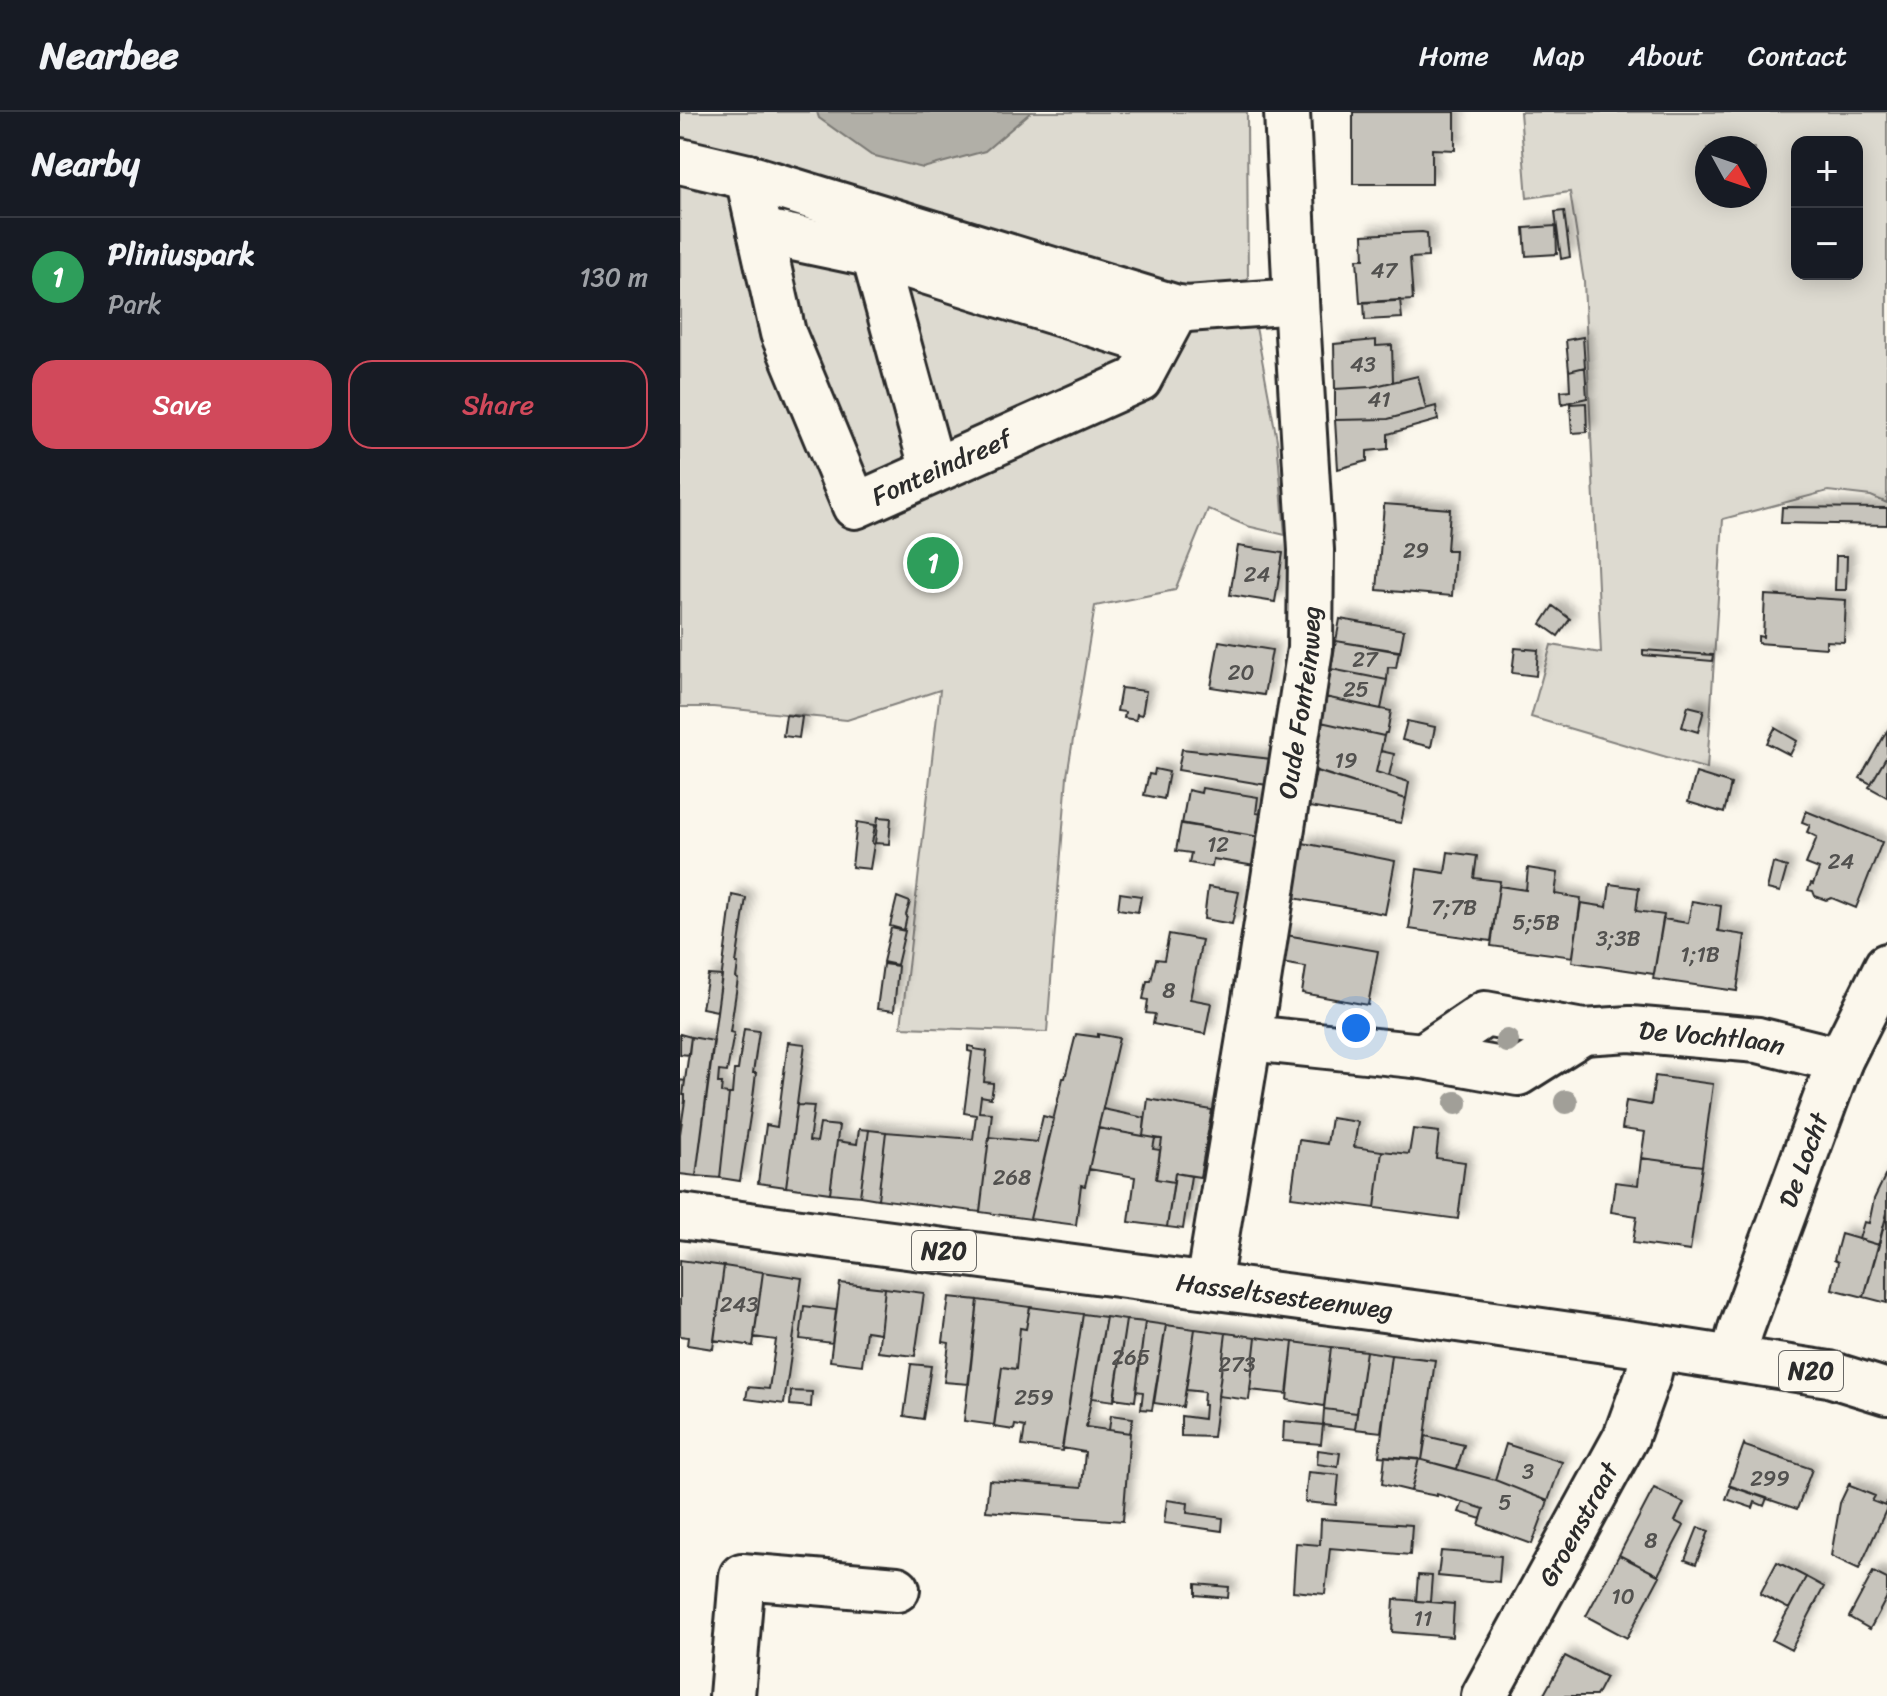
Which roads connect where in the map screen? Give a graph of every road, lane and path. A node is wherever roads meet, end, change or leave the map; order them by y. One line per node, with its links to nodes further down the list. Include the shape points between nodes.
1 (1287, 112): 6 (street, Oude Fonteinweg)
2 (680, 161): 3 (street)
3 (748, 177): 4 (street, Fonteindreef); 7 (street)
4 (760, 231): 5 (street); 8 (street, Fonteindreef, via 783,333 855,506)
5 (874, 255): 7 (street); 8 (street)
6 (1296, 301): 7 (street, via 1187,309); 10 (street, Oude Fonteinweg, via 1311,550 1310,649)
7 (1167, 326): 8 (street, Fonteindreef, via 1139,379)
8 (933, 471)
9 (1887, 966): 11 (street, De Locht)
10 (1249, 1038): 11 (street, De Vochtlaan, via 1423,1056 1518,1073 1583,1032 1630,1029 1758,1040); 13 (street, Oude Fonteinweg)
11 (1840, 1060): 15 (street, De Locht)
12 (680, 1216): 13 (street, Hasseltsesteenweg / N20)
13 (1208, 1285): 14 (street, Hasseltsesteenweg / N20)
14 (1655, 1347): 15 (street, Hasseltsesteenweg / N20); 19 (street, Groenstraat, via 1626,1437)
15 (1733, 1358): 16 (street, Hasseltsesteenweg / N20, via 1829,1374)
16 (1887, 1392)
17 (897, 1589): 18 (street, via 742,1576)
18 (732, 1696)
19 (1484, 1696)

